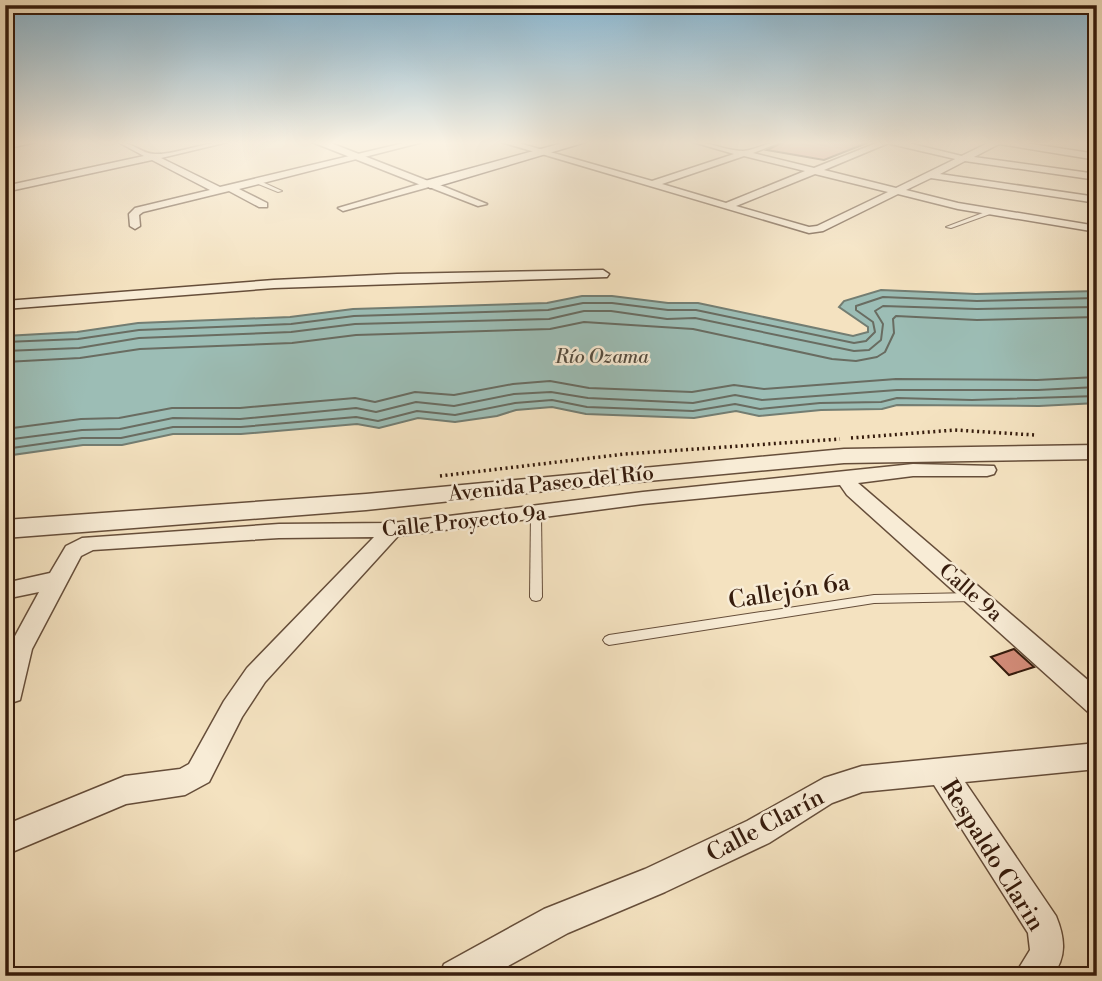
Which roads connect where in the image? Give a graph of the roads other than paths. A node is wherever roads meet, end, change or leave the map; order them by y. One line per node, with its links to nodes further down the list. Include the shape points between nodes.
1 (220, 188): 11 (street)
2 (234, 188): 11 (street)
3 (272, 188): 12 (lane)
4 (416, 188): 18 (street)
5 (440, 188): 15 (street)
6 (660, 188): 17 (street)
7 (771, 188): 17 (street)
8 (881, 188): 13 (street)
9 (902, 188): 13 (street)
10 (1012, 188): 14 (street)
11 (225, 190): 16 (street); 20 (street, via 135,212)
12 (280, 191)
13 (894, 191): 17 (street, via 809,230); 19 (street)
14 (1097, 200)
15 (482, 204)
16 (263, 205)
17 (724, 207)
18 (343, 208)
19 (988, 213): 21 (street); 22 (lane)
20 (135, 226)
21 (1093, 226)
22 (949, 227)
23 (603, 274): 24 (street, via 274,284)
24 (5, 305)
25 (1097, 452): 29 (street, Avenida Paseo del Río, via 844,456 366,502)
26 (987, 470): 27 (street, Calle Proyecto 9a, via 912,470)
27 (845, 479): 28 (street, Calle Proyecto 9a); 34 (street, Calle 9a)
28 (536, 513): 30 (street, Calle Proyecto 9a); 33 (lane)
29 (5, 529)
30 (392, 530): 31 (street, Calle Proyecto 9a, via 279,531 81,546 73,551); 40 (street, via 254,677 200,773 185,782 125,790)
31 (60, 579): 32 (street); 36 (street, via 20,649)
32 (5, 591)
33 (536, 597)
34 (977, 597): 35 (lane, Callejón 6a, via 874,599); 37 (street, Calle 9a)
35 (609, 640)
36 (11, 692)
37 (1097, 704)
38 (1097, 756): 39 (street, Calle Clarín)
39 (941, 771): 41 (street, Calle Clarín, via 862,779 824,792 758,832 556,921); 42 (street, Respaldo Clarin, via 1044,928 1047,955)
40 (5, 840)
41 (456, 976)
42 (1031, 976)

